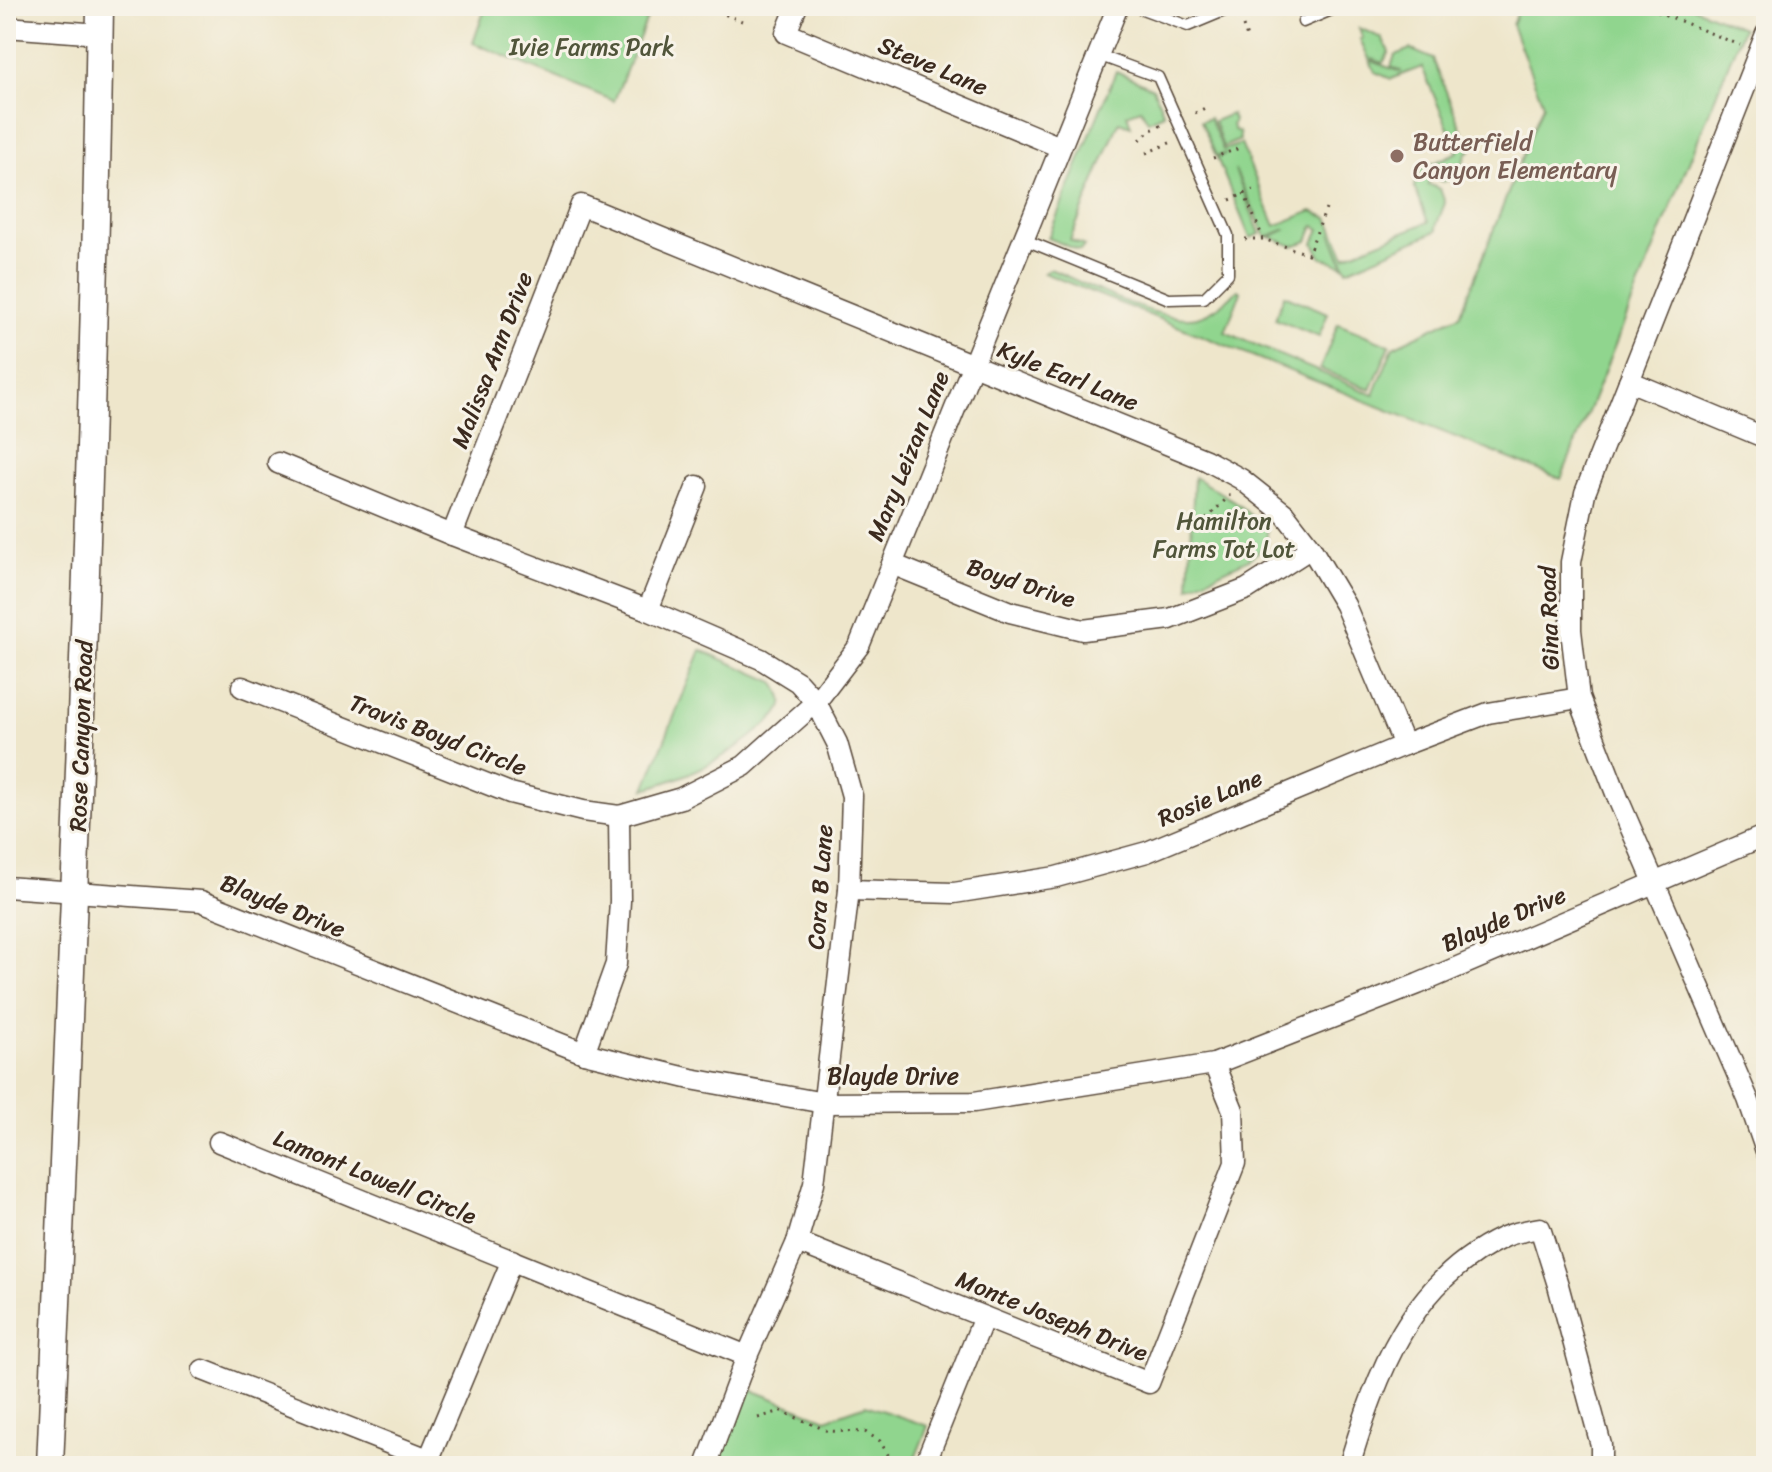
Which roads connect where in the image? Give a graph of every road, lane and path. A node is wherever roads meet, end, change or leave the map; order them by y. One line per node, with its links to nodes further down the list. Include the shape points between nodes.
1 (100, 6): 13 (street, Rose Canyon Road)
2 (703, 6): 9 (path)
3 (797, 6): 23 (street, Steve Lane, via 786,33)
4 (1118, 6): 17 (street, Mary Leizan Lane)
5 (1134, 6): 6 (lane, via 1188,26)
6 (1236, 6)
7 (1341, 6): 10 (lane)
8 (1643, 6): 16 (path)
9 (742, 21)
10 (1303, 22)
11 (1243, 26): 15 (path)
12 (6, 27): 13 (street)
13 (100, 34): 55 (street, Rose Canyon Road, via 97,277)
14 (1766, 34): 36 (street, Gina Road)
15 (1248, 40)
16 (1740, 45)
17 (1098, 55): 23 (street, Mary Leizan Lane); 32 (lane, via 1158,77 1228,235 1228,274 1204,298 1169,299)
18 (1205, 108): 19 (path)
19 (1195, 113)
20 (1165, 124): 21 (path)
21 (1140, 140)
22 (1172, 142): 25 (path)
23 (1060, 147): 32 (street, Mary Leizan Lane)
24 (1242, 147): 26 (path)
25 (1146, 153)
26 (1213, 158)
27 (1253, 190): 28 (path)
28 (1244, 193): 29 (path); 34 (path)
29 (1230, 200)
30 (581, 205): 35 (street, Kyle Earl Lane); 42 (street, Malissa Ann Drive)
31 (1326, 209): 34 (path, via 1308,254)
32 (1023, 239): 35 (street, Mary Leizan Lane)
33 (1245, 239): 34 (path)
34 (1263, 239)
35 (972, 366): 43 (street, Kyle Earl Lane, via 1206,460 1284,513); 44 (street, Mary Leizan Lane)
36 (1629, 381): 37 (street); 47 (street, Gina Road, via 1585,493 1571,562)
37 (1766, 438)
38 (278, 463): 42 (street, Cora B Lane)
39 (697, 486): 45 (street)
40 (1230, 495): 41 (path)
41 (1201, 525)
42 (452, 535): 45 (street, Cora B Lane)
43 (1311, 548): 44 (street, Boyd Drive, via 1247,589 1170,619 1083,630 1010,612); 49 (street, Kyle Earl Lane, via 1345,605)
44 (892, 564): 48 (street, Mary Leizan Lane, via 859,646)
45 (648, 610): 48 (street, Cora B Lane, via 761,659 798,682)
46 (242, 687): 50 (street, Travis Boyd Circle, via 510,793)
47 (1579, 698): 49 (street, Rosie Lane, via 1488,713); 52 (street, Gina Road)
48 (816, 702): 50 (street, Mary Leizan Lane, via 744,766 681,798); 54 (street, Cora B Lane, via 837,743 852,796)
49 (1404, 745): 54 (street, Rosie Lane, via 1147,852 1056,877 954,893)
50 (619, 816): 56 (street, via 616,964)
51 (1766, 835): 52 (street, Blayde Drive)
52 (1655, 883): 57 (street, Blayde Drive); 58 (street, Gina Road)
53 (6, 887): 55 (street, Blayde Drive)
54 (849, 890): 59 (street, Cora B Lane)
55 (75, 893): 56 (street, Blayde Drive, via 201,901); 70 (street, Rose Canyon Road)
56 (584, 1053): 59 (street, Blayde Drive)
57 (1214, 1064): 59 (street, Blayde Drive, via 974,1102); 64 (street, Monte Joseph Drive, via 1233,1110 1235,1163 1149,1383)
58 (1757, 1095): 61 (street, Gina Road)
59 (824, 1103): 62 (street, Cora B Lane, via 814,1183)
60 (219, 1142): 63 (street, Lamont Lowell Circle)
61 (1766, 1151)
62 (797, 1242): 64 (street, Monte Joseph Drive); 65 (street, Cora B Lane)
63 (512, 1260): 65 (street, Lamont Lowell Circle); 69 (street)
64 (984, 1317): 72 (street)
65 (747, 1356): 71 (street, Cora B Lane)
66 (203, 1370): 69 (street)
67 (758, 1418): 68 (path, via 781,1411 828,1431 865,1432 880,1441)
68 (890, 1458)
69 (427, 1462)
70 (50, 1466)
71 (706, 1466)
72 (924, 1466)
73 (1349, 1466): 74 (street, via 1371,1395 1411,1316 1462,1262 1506,1236 1540,1228 1601,1445)
74 (1601, 1466)

